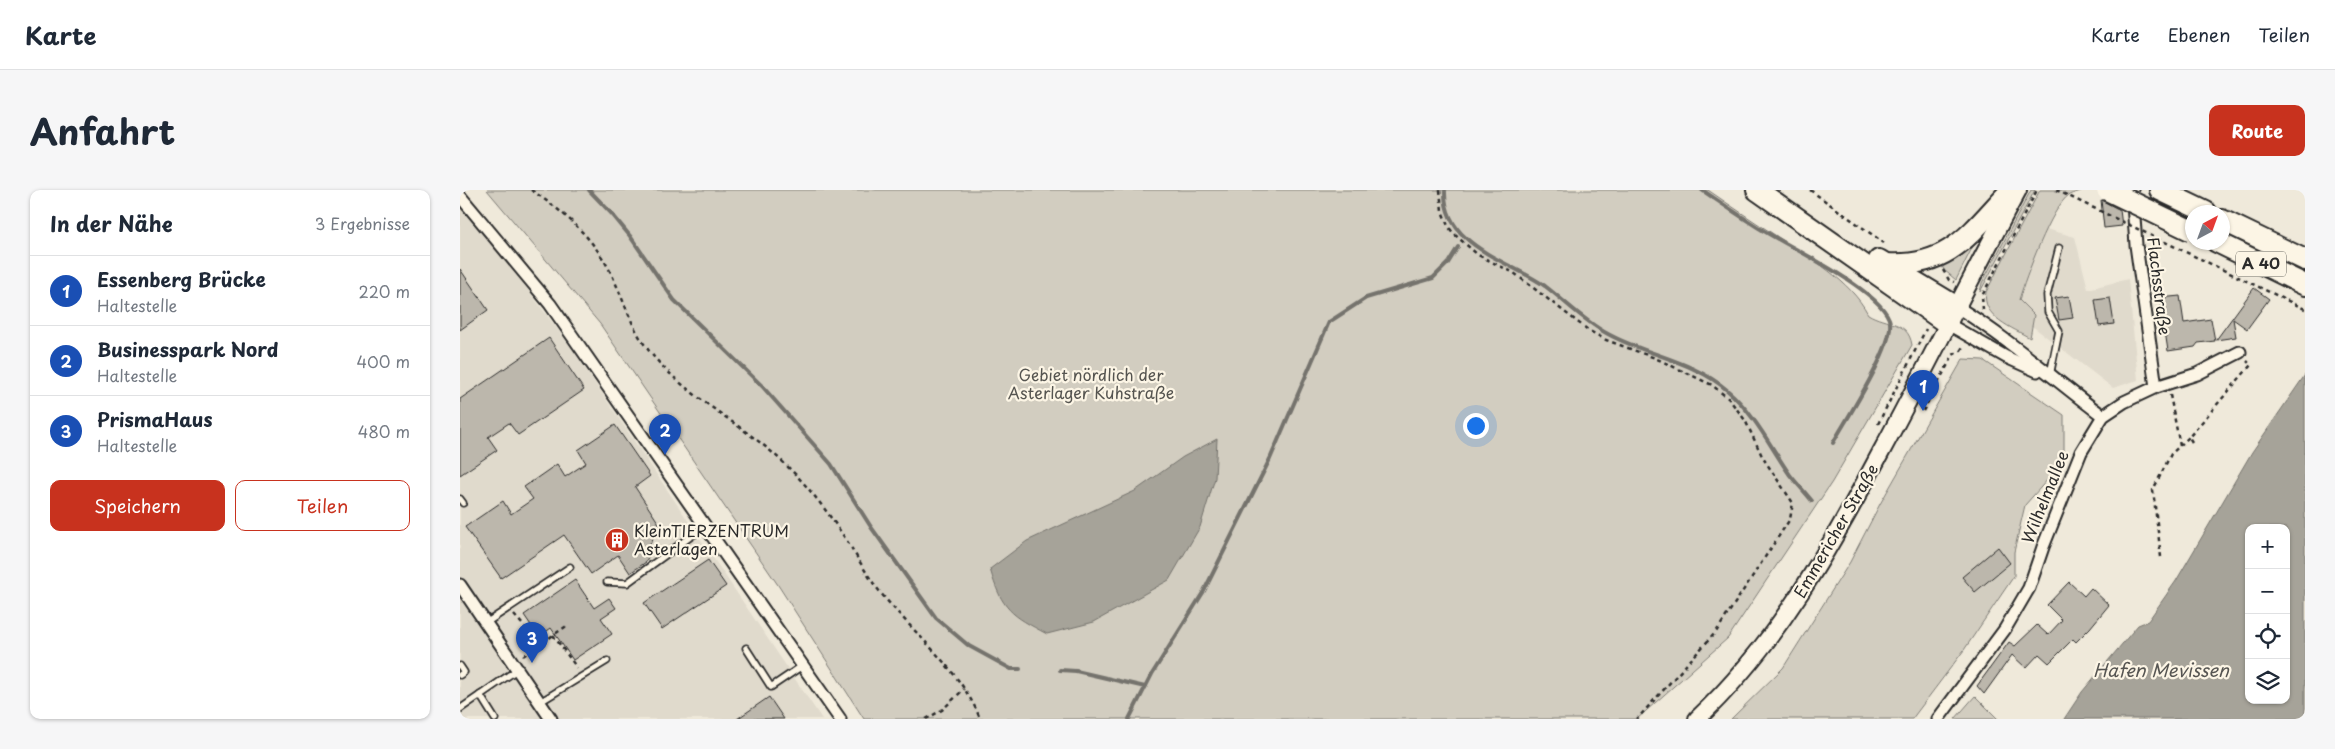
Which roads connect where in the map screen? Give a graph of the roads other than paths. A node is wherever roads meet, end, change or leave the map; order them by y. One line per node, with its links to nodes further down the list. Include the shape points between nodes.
1 (1757, 190): 17 (highway, via 1877,273)
2 (1777, 190): 15 (highway)
3 (2011, 190): 15 (highway, via 1952,250 1919,264)
4 (2018, 190): 17 (main road, Emmericher Straße)
5 (2107, 190): 11 (highway, bridge)
6 (2132, 190): 20 (street, Flachsstraße, via 2136,245)
7 (2160, 190): 9 (highway)
8 (460, 196): 22 (street, via 550,304)
9 (2191, 205)
10 (2230, 224): 14 (highway, A 40)
11 (2185, 228)
12 (2059, 248): 19 (lane, via 2047,295 2048,312 2059,330)
13 (2230, 249): 16 (highway, A 40)
14 (2305, 260)
15 (1885, 264): 17 (highway)
16 (2305, 285)
17 (1946, 315): 19 (street, via 1969,336); 19 (street, via 2013,345); 39 (main road, Emmericher Straße, via 1863,486 1805,585 1766,643)
18 (2240, 352): 20 (street, Wilhelmallee, via 2197,374)
19 (2049, 376): 21 (street)
20 (2156, 387): 21 (street, Wilhelmallee)
21 (2104, 416): 40 (street, Wilhelmallee, via 2081,452 2029,588 2005,629)
22 (705, 526): 24 (lane, via 627,583); 31 (street)
23 (570, 567): 26 (lane)
24 (607, 582)
25 (460, 585): 26 (street)
26 (486, 623): 30 (street)
27 (746, 648): 31 (lane, via 771,687)
28 (607, 661): 34 (lane)
29 (460, 666): 32 (lane, via 464,672)
30 (516, 666): 33 (lane); 34 (street)
31 (802, 666): 38 (street)
32 (460, 675)
33 (480, 695): 35 (lane); 36 (lane)
34 (540, 702): 37 (street)
35 (460, 709)
36 (495, 719)
37 (551, 719)
38 (840, 719)
39 (1697, 719)
40 (1938, 719)

